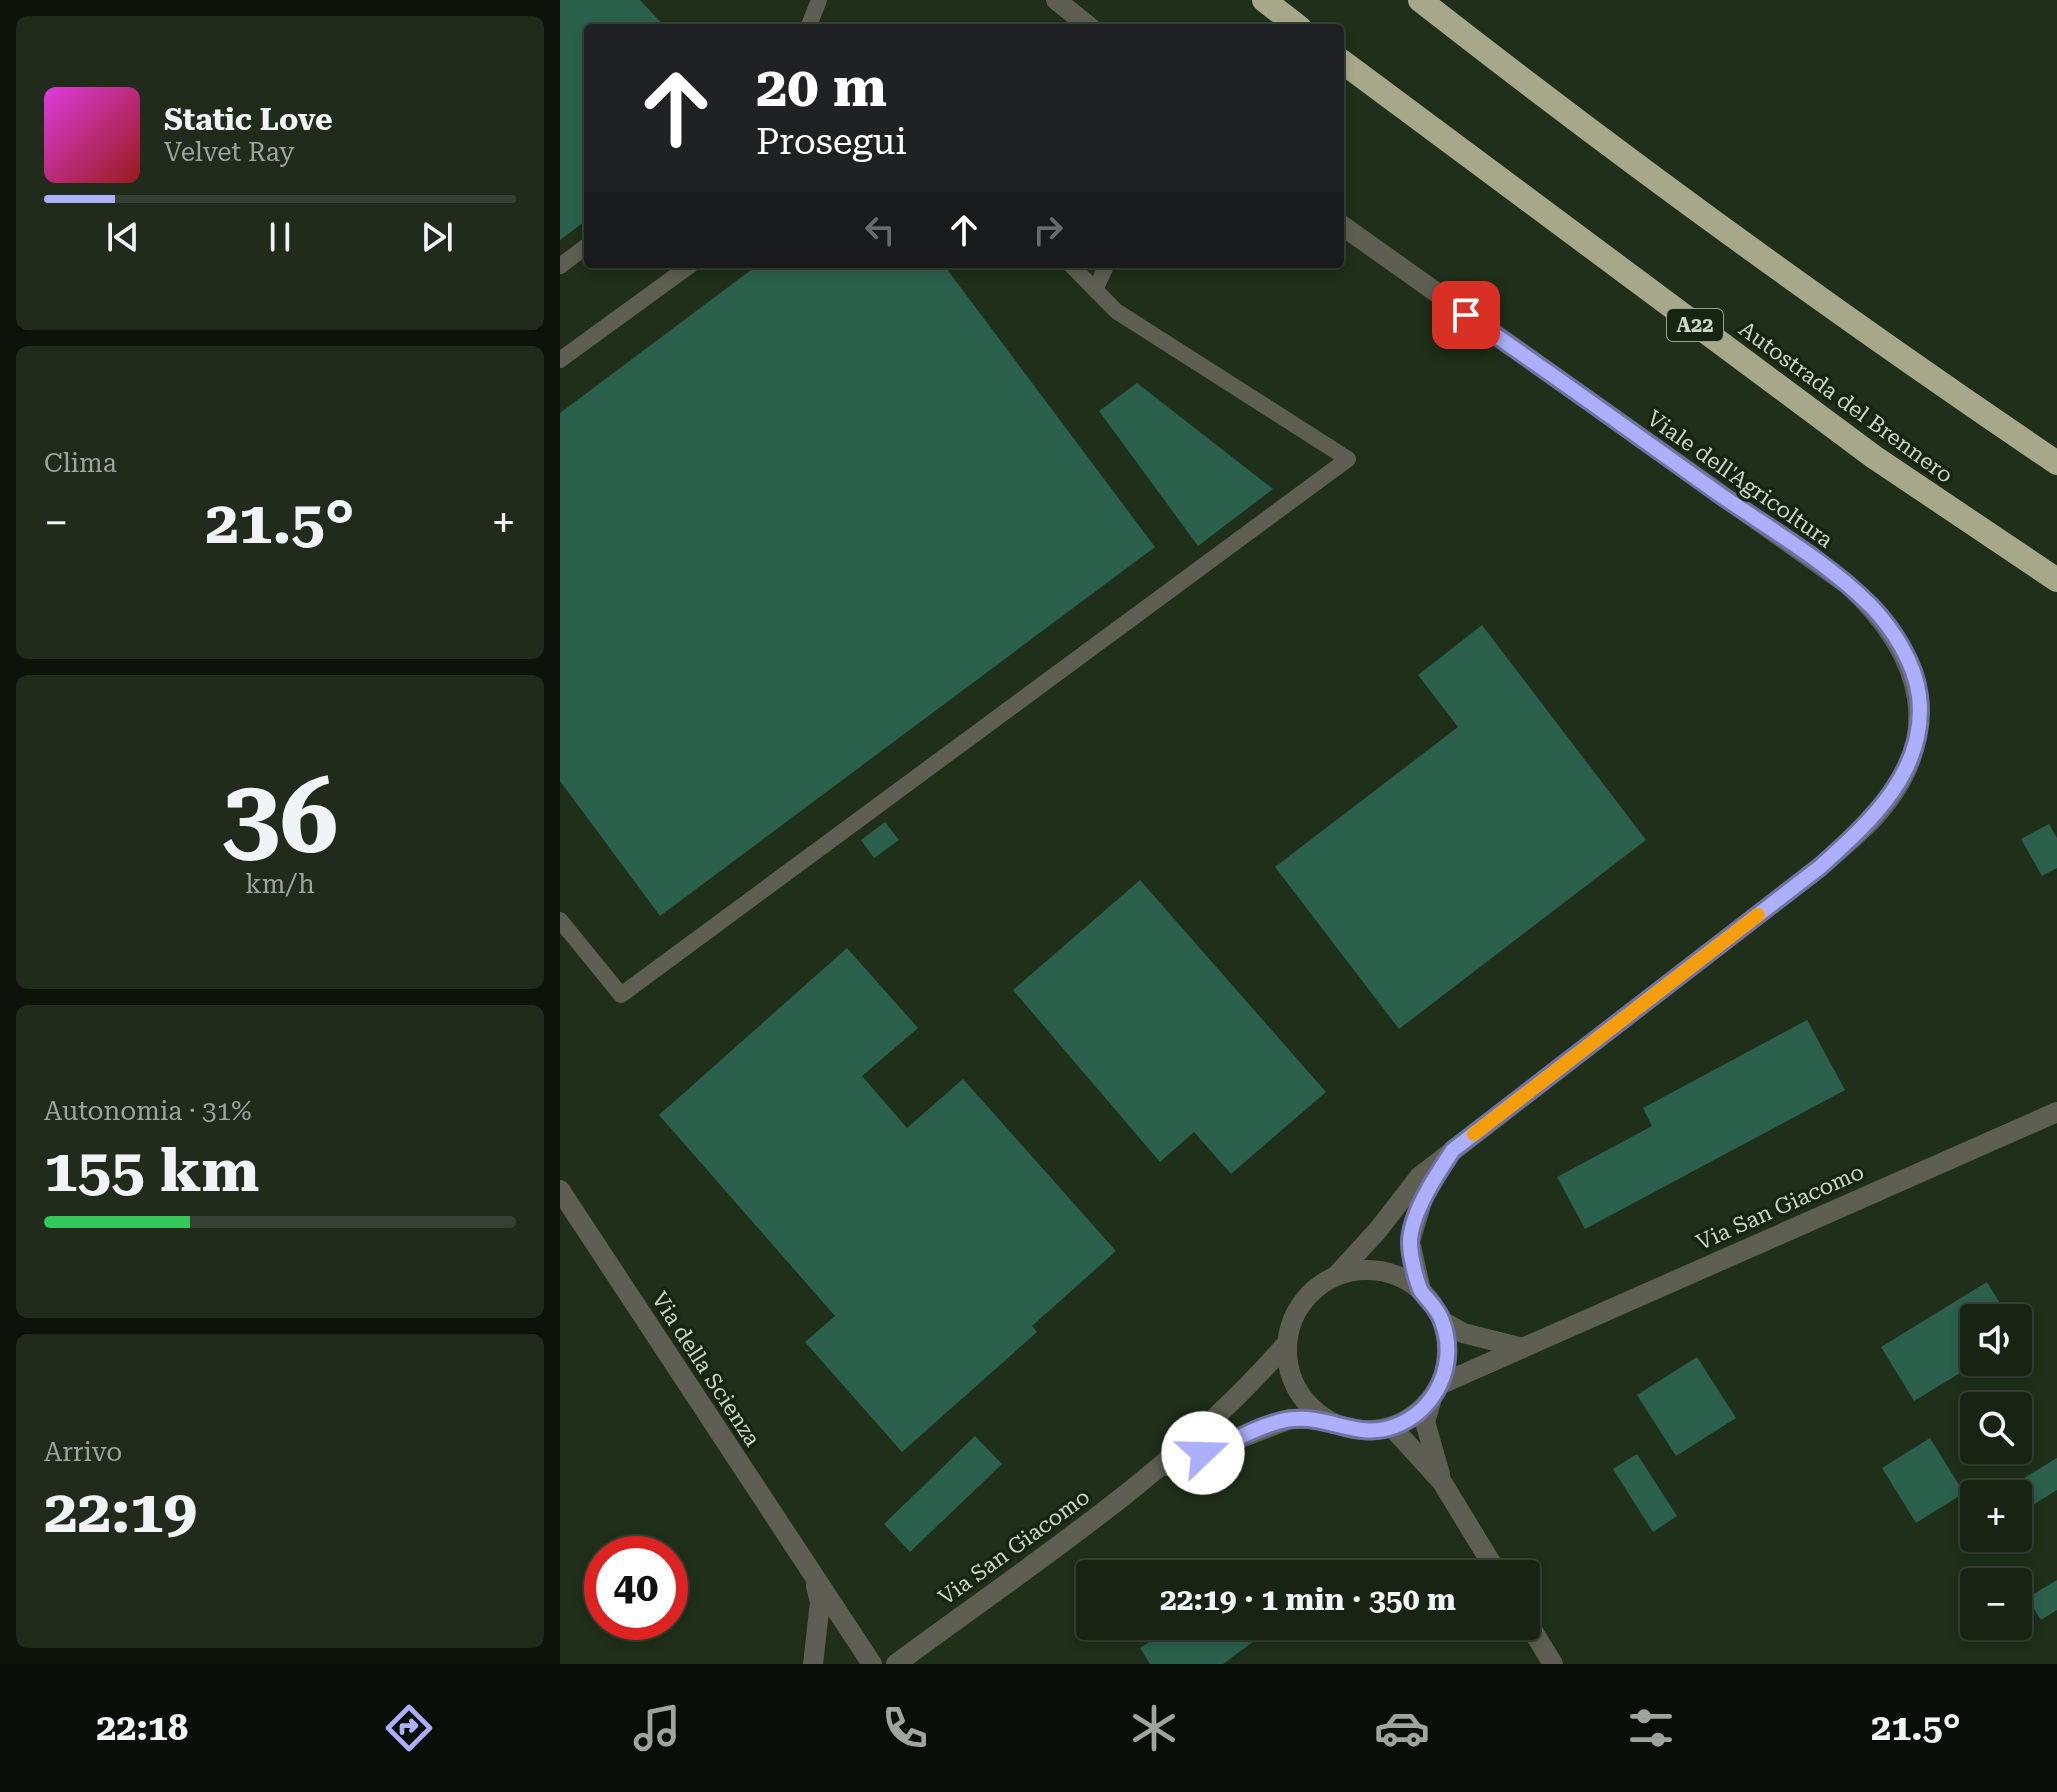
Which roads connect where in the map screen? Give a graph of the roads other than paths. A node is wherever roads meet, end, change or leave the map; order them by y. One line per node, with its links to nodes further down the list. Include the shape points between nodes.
1 (819, 0): 5 (lane)
2 (1056, 0): 6 (street)
3 (1264, 0): 7 (highway)
4 (1420, 0): 17 (highway, via 1681,197)
5 (810, 24)
6 (1086, 24)
7 (1295, 24)
8 (1344, 63): 18 (highway, Autostrada del Brennero / A22, via 1874,457)
9 (1344, 227): 21 (street, Viale dell'Agricoltura, via 1847,584 1893,633 1919,695 1918,734 1910,759 1871,821 1820,867)
10 (584, 248): 11 (lane)
11 (560, 266)
12 (686, 268): 16 (lane)
13 (1074, 268): 15 (lane)
14 (1105, 268): 15 (lane)
15 (1095, 290): 19 (lane, via 1116,311 1348,459 621,995)
16 (560, 360)
17 (2057, 463)
18 (2057, 580)
19 (560, 920)
20 (2057, 1112): 27 (street, Via San Giacomo)
21 (1453, 1150): 23 (street, Viale dell'Agricoltura, via 1419,1177); 24 (street, Viale dell'Agricoltura, via 1425,1192 1410,1242)
22 (560, 1190): 34 (street, Via della Scienza)
23 (1336, 1276): 24 (street, via 1380,1271); 26 (street, via 1298,1309)
24 (1421, 1290): 25 (street)
25 (1442, 1321): 27 (street, via 1463,1333); 28 (street, via 1448,1352)
26 (1287, 1343): 29 (street, via 1294,1386); 31 (street, Via San Giacomo)
27 (1523, 1348): 28 (street, Via San Giacomo)
28 (1436, 1391): 30 (street, via 1414,1416); 32 (street, via 1425,1422)
29 (1322, 1418): 30 (street, via 1356,1430); 31 (street, Via San Giacomo, via 1290,1419)
30 (1392, 1427): 32 (street)
31 (1160, 1469): 38 (street, Via San Giacomo)
32 (1442, 1482): 33 (street)
33 (1489, 1560)
34 (813, 1574): 36 (street, Via della Scienza, via 820,1602); 37 (street, Via della Scienza)
35 (1538, 1640): 39 (street)
36 (813, 1664)
37 (872, 1664)
38 (896, 1664)
39 (1553, 1664)

